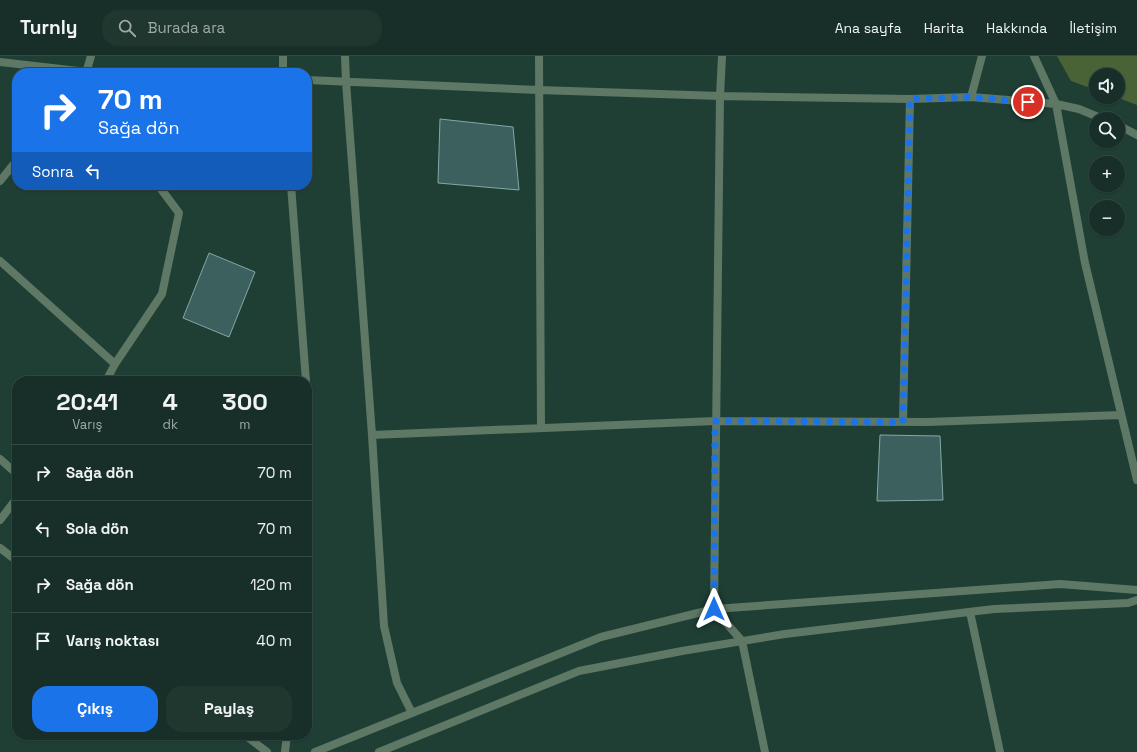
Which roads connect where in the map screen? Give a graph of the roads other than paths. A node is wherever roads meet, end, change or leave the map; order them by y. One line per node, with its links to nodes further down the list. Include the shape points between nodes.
1 (91, 56): 10 (street)
2 (283, 56): 11 (street)
3 (345, 56): 13 (street)
4 (539, 56): 14 (street)
5 (722, 56): 15 (street)
6 (982, 56): 16 (street)
7 (1034, 56): 18 (street)
8 (0, 62): 9 (street)
9 (47, 68)
10 (88, 68)
11 (283, 68)
12 (312, 80): 13 (street)
13 (346, 82): 14 (street); 34 (street)
14 (539, 90): 15 (street); 33 (street)
15 (720, 96): 17 (street); 31 (street)
16 (971, 97): 17 (street); 18 (street)
17 (910, 99): 32 (street)
18 (1056, 104): 19 (street); 30 (street, via 1085,263)
19 (1089, 113)
20 (1125, 129): 21 (street)
21 (1137, 135)
22 (12, 166): 23 (street)
23 (0, 181)
24 (162, 190): 27 (street, via 179,213 162,294)
25 (291, 190): 29 (street)
26 (0, 261): 27 (street)
27 (115, 364): 28 (street)
28 (109, 376)
29 (306, 376)
30 (1121, 415): 32 (street); 37 (street)
31 (715, 421): 32 (street); 33 (street); 44 (street)
32 (903, 422)
33 (541, 428): 34 (street)
34 (372, 435): 47 (street, via 384,626 397,683)
35 (0, 459): 36 (street)
36 (12, 470)
37 (1137, 480)
38 (12, 504): 39 (street)
39 (0, 520)
40 (0, 548): 41 (street)
41 (12, 557)
42 (1137, 590): 44 (street, via 1060,584)
43 (1137, 600): 45 (street, via 1128,603)
44 (714, 609): 46 (street); 47 (street, via 601,637)
45 (970, 612): 46 (street); 55 (street)
46 (742, 641): 53 (street, via 579,671); 54 (street)
47 (412, 713): 52 (street)
48 (251, 740): 50 (street)
49 (286, 740): 51 (street)
50 (267, 752)
51 (285, 752)
52 (315, 752)
53 (379, 752)
54 (765, 752)
55 (1000, 752)

